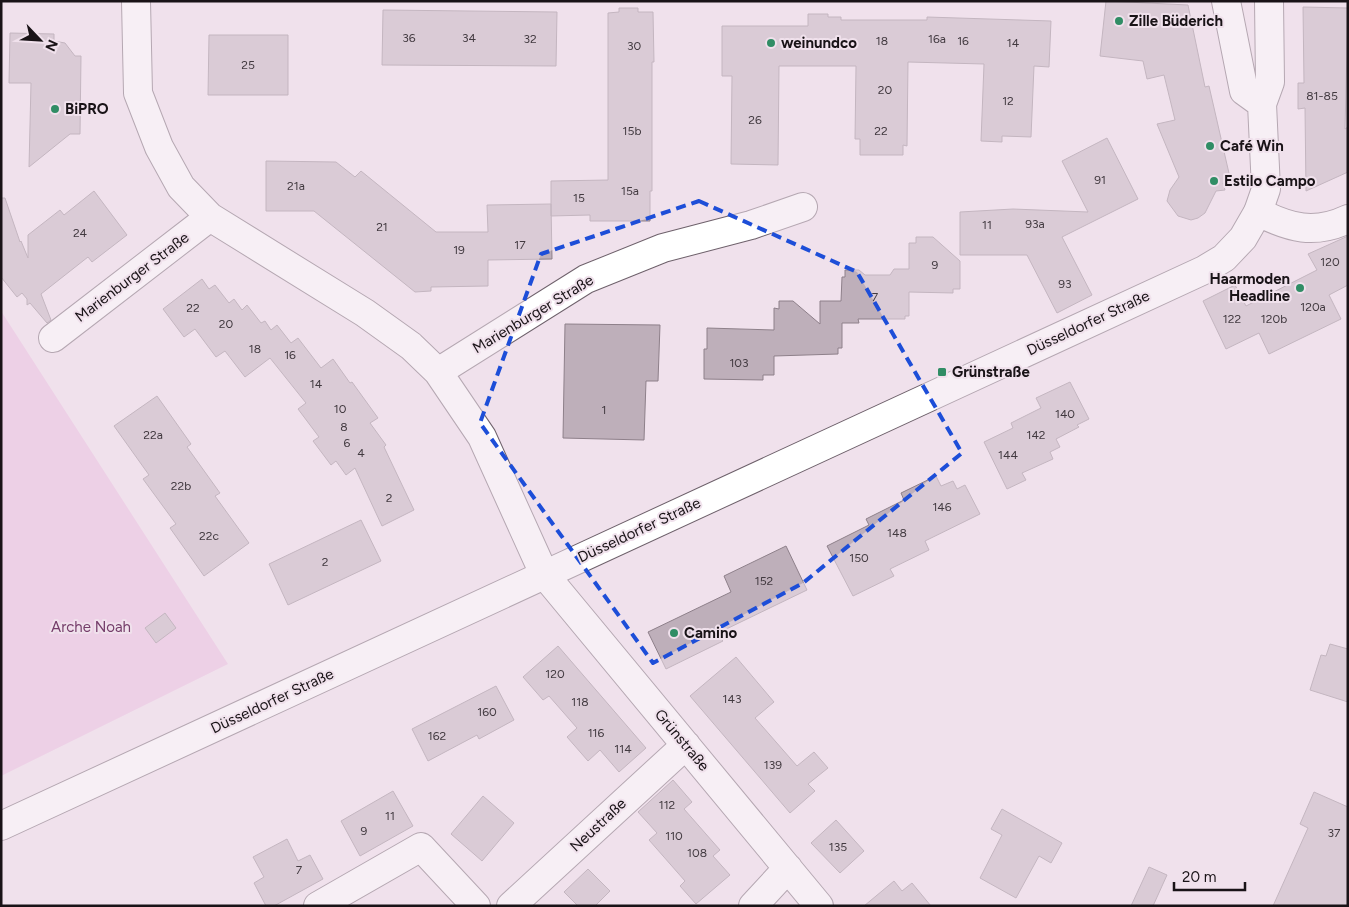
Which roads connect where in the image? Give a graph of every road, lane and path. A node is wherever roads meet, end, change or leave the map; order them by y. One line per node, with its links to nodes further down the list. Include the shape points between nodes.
1 (136, 1): 7 (street, via 138,93 159,147 181,187)
2 (1226, 1): 4 (street, via 1244,91)
3 (1269, 1): 4 (street, Düsseldorfer Straße, via 1270,82)
4 (1262, 104): 6 (street, Düsseldorfer Straße, via 1266,189)
5 (803, 206): 10 (street, Marienburger Straße, via 751,225 663,248 586,280)
6 (1258, 212): 8 (street, via 1282,224 1310,230); 11 (street, Düsseldorfer Straße, via 1243,238 1230,252 1204,270)
7 (210, 217): 9 (street, Marienburger Straße); 10 (street, via 365,313 411,346)
8 (1348, 219)
9 (53, 338)
10 (438, 372): 11 (street, via 482,437)
11 (544, 574): 12 (street, Grünstraße); 13 (street, Düsseldorfer Straße)
12 (686, 745): 14 (street, Grünstraße); 17 (street, Neustraße)
13 (1, 826)
14 (788, 868): 18 (street); 19 (street, Grünstraße)
15 (318, 906): 16 (street, via 421,848)
16 (476, 906)
17 (510, 906)
18 (753, 906)
19 (819, 906)

